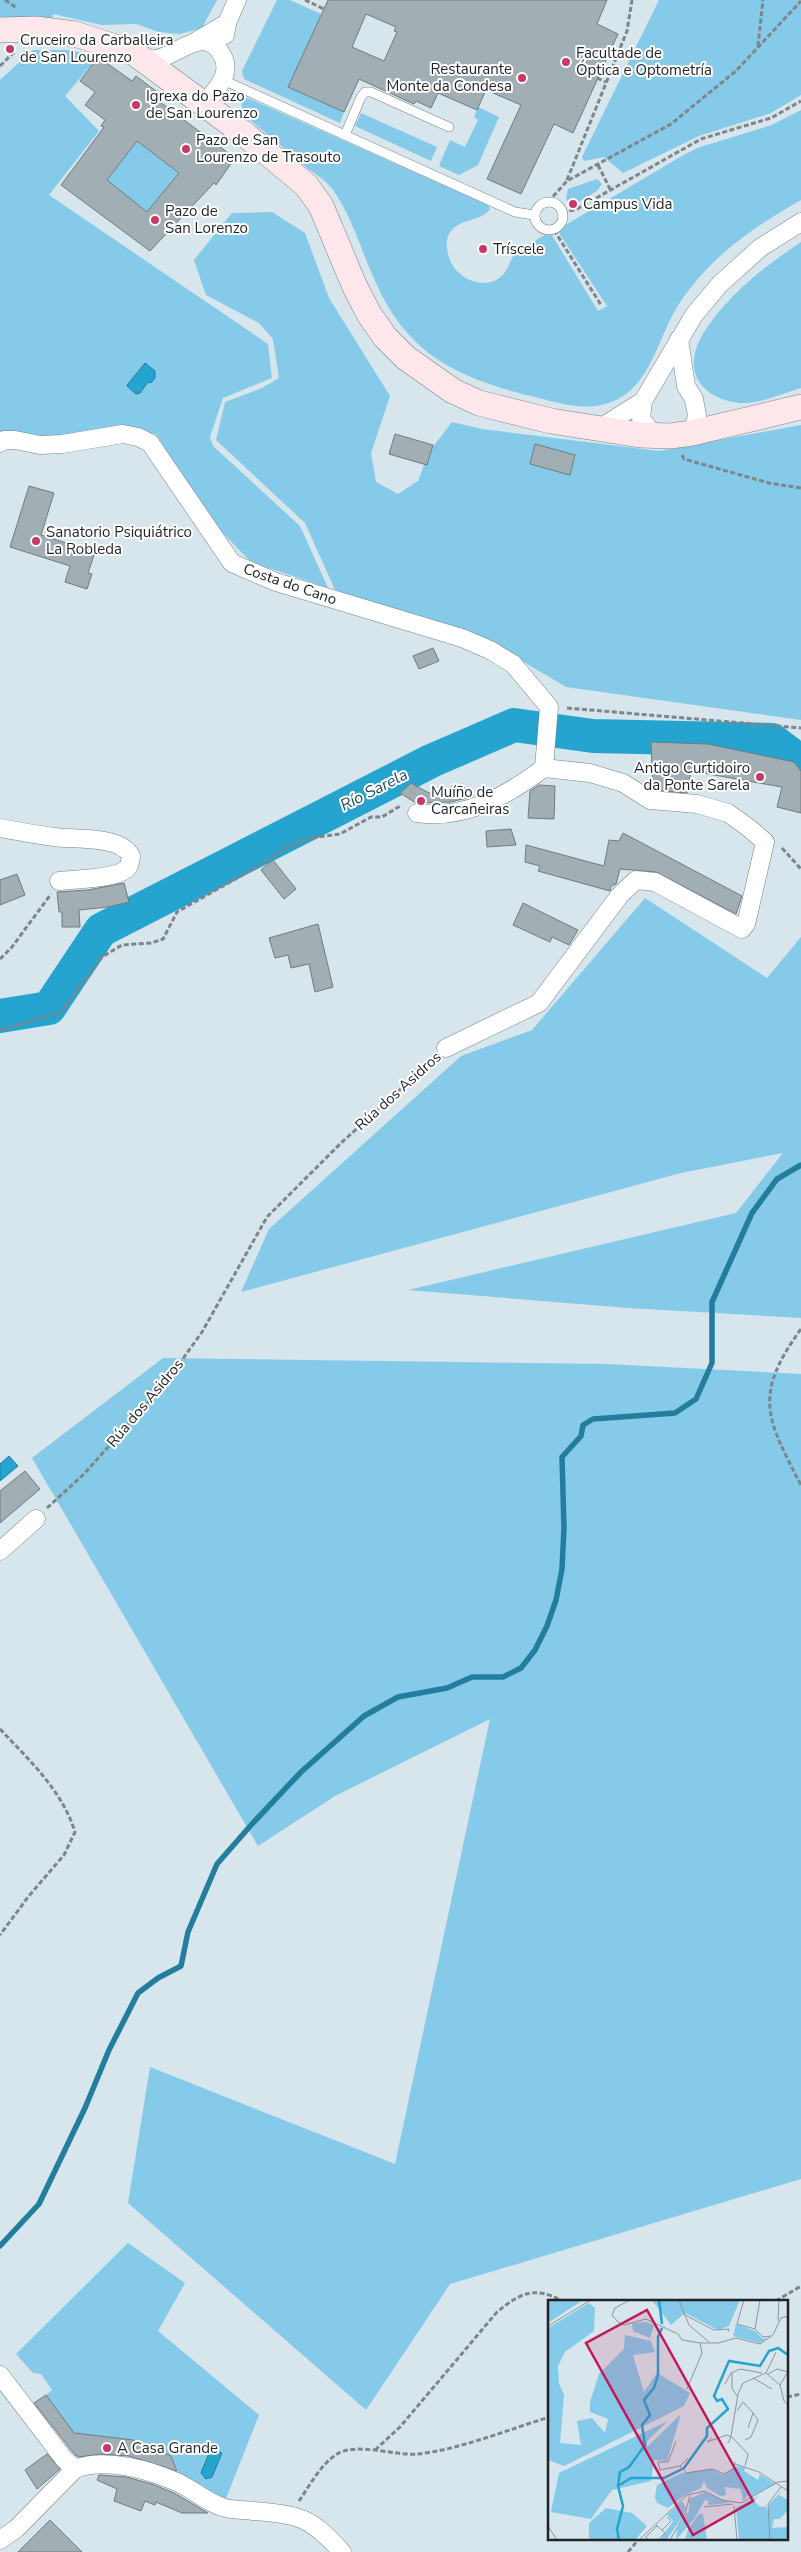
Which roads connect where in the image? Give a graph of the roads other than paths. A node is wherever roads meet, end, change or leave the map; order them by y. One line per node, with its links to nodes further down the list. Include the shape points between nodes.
1 (237, 0): 2 (street)
2 (227, 23): 4 (street); 6 (street)
3 (0, 30): 5 (street, via 36,29 75,34)
4 (193, 42): 5 (street, via 155,60); 6 (street, via 210,44); 7 (street, via 179,55)
5 (134, 53): 7 (street)
6 (223, 56): 8 (street, via 226,72)
7 (168, 78): 9 (street)
8 (223, 80): 9 (street); 11 (lane)
9 (204, 104): 18 (street, via 306,185 321,206 369,314 385,337 406,358 445,386 479,403 551,421)
10 (449, 127): 11 (lane, via 365,92)
11 (344, 135): 12 (lane, via 515,212)
12 (534, 215): 12 (lane, via 538,207 548,202 557,205 562,212 560,225 554,230 538,226)
13 (801, 222): 14 (street, via 760,248 720,284)
14 (679, 339): 15 (street); 16 (street)
15 (686, 386): 16 (street, via 662,383); 19 (street, via 694,399 697,416)
16 (647, 394): 18 (street); 19 (street, via 641,419)
17 (801, 407): 19 (street)
18 (600, 428): 19 (street)
19 (672, 435)
20 (0, 443): 21 (street, Costa do Cano, via 15,440 40,445 62,444 124,434 150,443 232,563 276,582 462,638 513,664 549,710)
21 (544, 764): 22 (street, via 501,798 482,806 429,815); 25 (street, Rúa dos Asidros, via 623,783 650,800 697,804 728,813 749,828 765,842 746,924 742,929 655,882 636,880 620,895 539,1003)
22 (417, 813)
23 (0, 828): 24 (street, via 55,838 91,839 124,847 131,856 125,870 112,875)
24 (59, 881)
25 (446, 1048)
26 (36, 1519): 27 (street)
27 (0, 1550)
28 (0, 2375): 29 (street)
29 (75, 2469): 30 (street, via 16,2529); 31 (street, via 102,2464 148,2471 223,2508 290,2514 310,2522)
30 (0, 2540)
31 (342, 2552)

